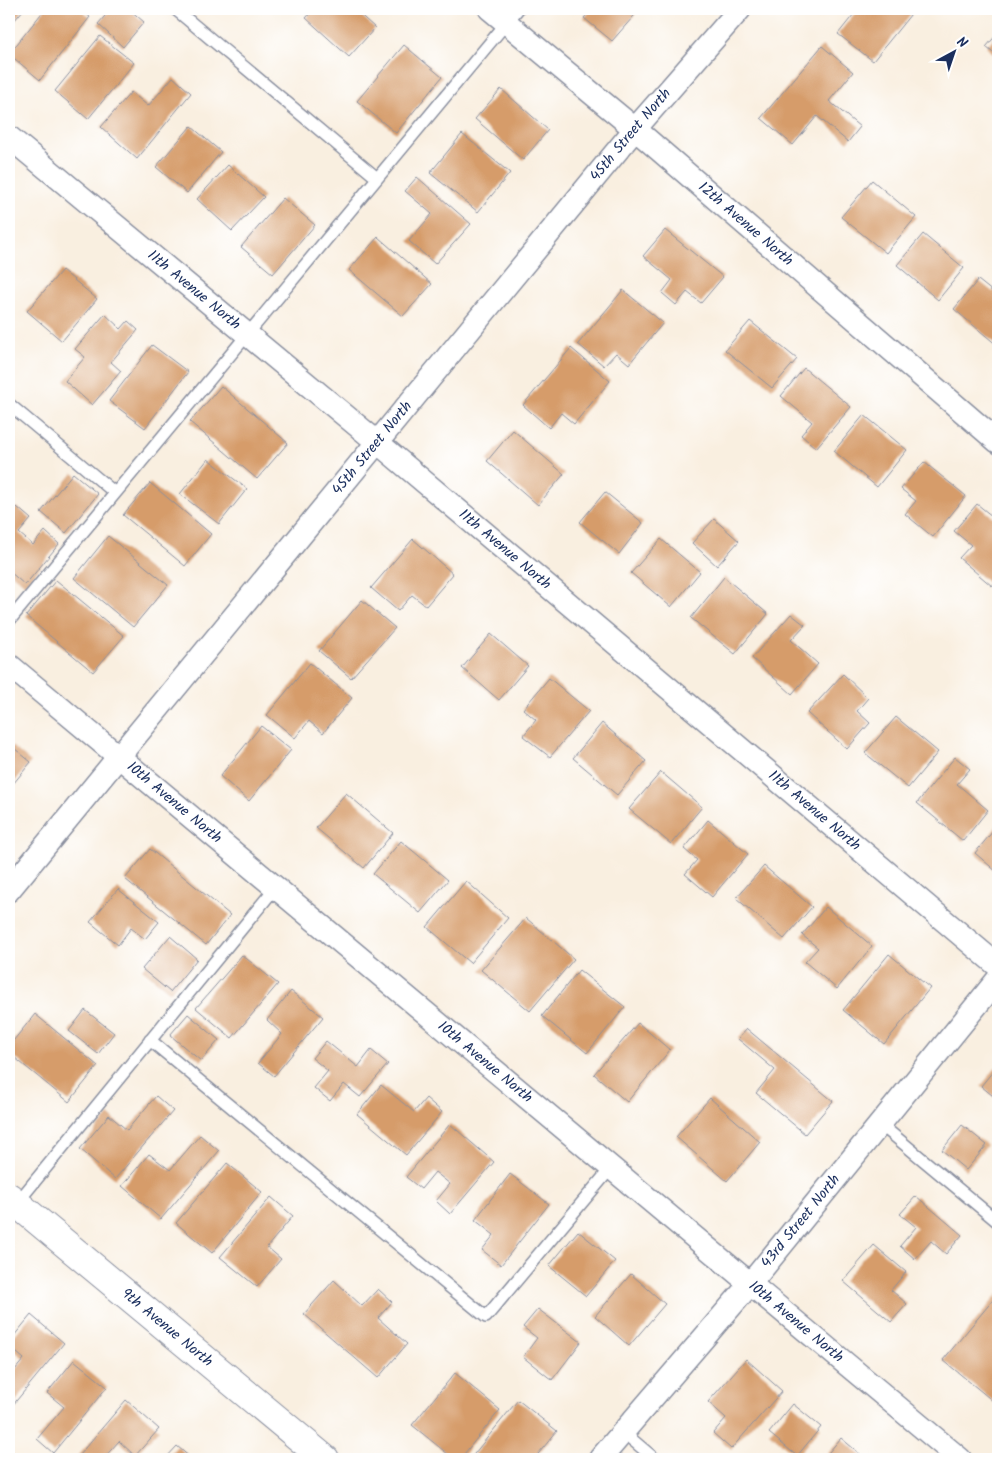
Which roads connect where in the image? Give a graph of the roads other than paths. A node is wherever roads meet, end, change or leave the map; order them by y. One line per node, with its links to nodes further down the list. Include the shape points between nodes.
1 (176, 9): 6 (lane)
2 (740, 9): 4 (street, 45th Street North)
3 (505, 13): 4 (street, 12th Avenue North); 6 (lane)
4 (635, 129): 9 (street, 45th Street North); 10 (street, 12th Avenue North)
5 (9, 137): 7 (street, 11th Avenue North)
6 (377, 178): 7 (lane)
7 (247, 335): 9 (street, 11th Avenue North); 11 (lane)
8 (9, 404): 11 (lane)
9 (377, 442): 14 (street, 45th Street North); 17 (street, 11th Avenue North)
10 (998, 442)
11 (115, 493): 12 (lane)
12 (9, 621)
13 (9, 665): 14 (street, 10th Avenue North)
14 (118, 756): 15 (street, 10th Avenue North); 16 (street, 45th Street North)
15 (275, 888): 19 (lane); 21 (street, 10th Avenue North)
16 (9, 890)
17 (998, 966)
18 (998, 979): 20 (street, 43rd Street North)
19 (150, 1040): 21 (lane, via 486,1317); 22 (lane)
20 (880, 1124): 23 (lane); 24 (street, 43rd Street North)
21 (611, 1168): 24 (street, 10th Avenue North)
22 (13, 1200): 26 (street, 9th Avenue North)
23 (998, 1222)
24 (750, 1284): 25 (street, 43rd Street North); 29 (street, 10th Avenue North)
25 (623, 1432): 27 (street, 43rd Street North); 28 (lane)
26 (325, 1459)
27 (600, 1459)
28 (655, 1459)
29 (960, 1459)

